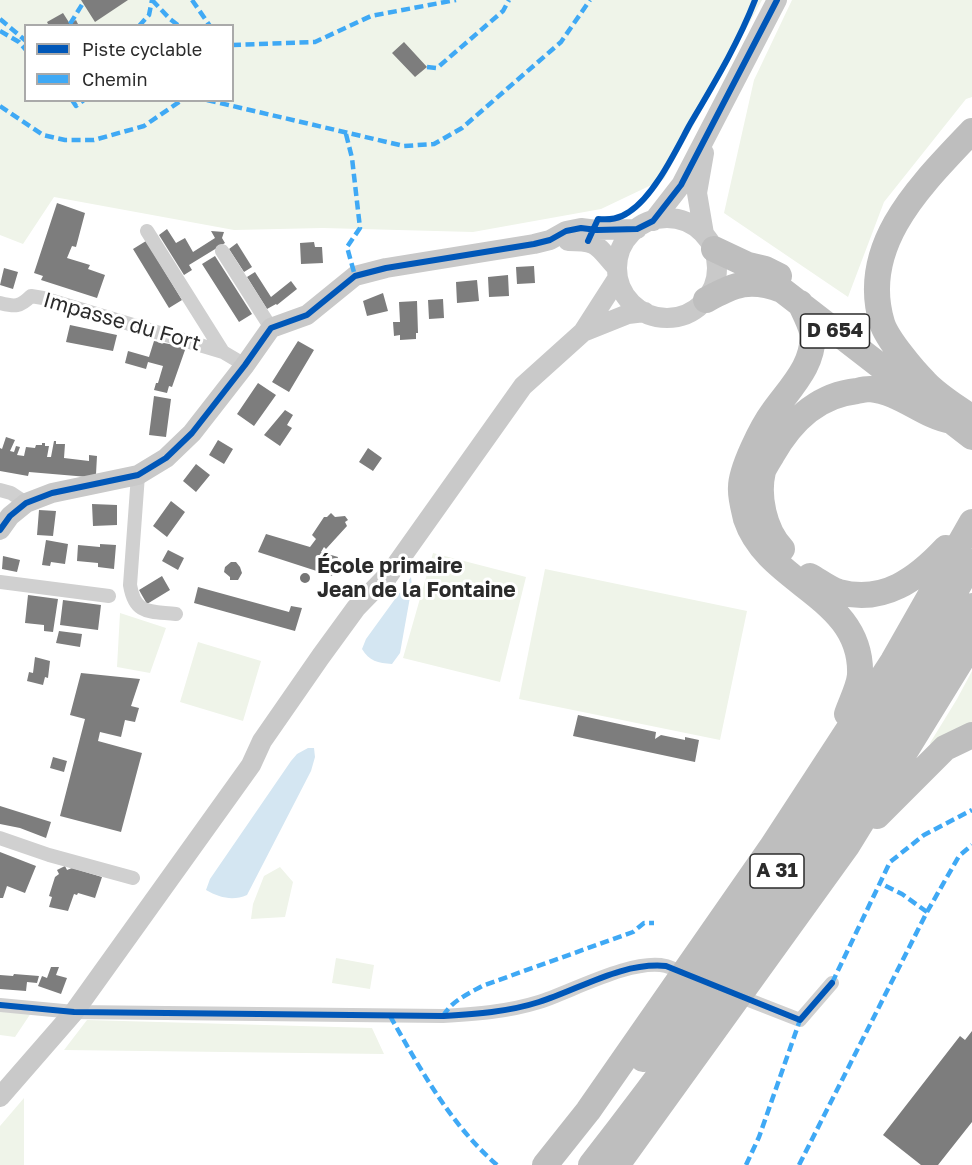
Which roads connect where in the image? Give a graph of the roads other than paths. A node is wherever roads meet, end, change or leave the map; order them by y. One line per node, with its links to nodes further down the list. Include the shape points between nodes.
1 (777, 0): 3 (main road)
2 (972, 131): 18 (highway, via 925,181 893,226 877,281 882,326)
3 (705, 142): 4 (main road, via 681,185); 7 (main road, via 697,193)
4 (645, 225): 6 (main road, via 581,228); 7 (main road, via 661,218 678,219 690,224); 9 (main road, via 623,247)
5 (147, 231): 16 (street)
6 (550, 240): 9 (main road, via 588,241 597,245); 14 (main road, via 363,272 345,282 307,315)
7 (709, 242): 10 (main road, via 718,270); 18 (highway, D 654, via 748,265 784,278)
8 (222, 251): 14 (street)
9 (617, 273): 13 (main road, via 634,306); 15 (main road)
10 (706, 300): 12 (highway, D 654, via 725,289 764,283); 13 (main road, via 684,316 669,318)
11 (0, 303): 16 (street, Impasse du Fort, via 13,307 31,296 43,298)
12 (800, 303): 19 (highway, D 654); 36 (highway, via 812,332 811,353 798,379 771,414 749,457 741,487 746,519 761,548 848,625 858,648 860,677 842,725)
13 (645, 312): 15 (main road, via 628,314)
14 (271, 328): 17 (main road)
15 (583, 332): 40 (main road, via 524,386 322,665 275,743 251,765)
16 (223, 352): 17 (street, Impasse du Fort)
17 (245, 365): 21 (main road, via 192,433 166,458)
18 (927, 384): 19 (highway, D 654)
19 (962, 420): 20 (highway, D 654); 24 (highway, via 937,419 905,399 870,389 840,392 815,404 792,425 764,470 761,504 774,541 803,572 838,592 870,595 899,587 925,571)
20 (972, 437)
21 (138, 475): 23 (main road); 31 (street, via 130,585 133,600 140,608)
22 (0, 490): 23 (street)
23 (26, 503): 26 (main road)
24 (972, 514)
25 (972, 522): 36 (highway, via 893,661)
26 (0, 530)
27 (972, 562): 43 (highway, A 31, via 849,765 668,1027)
28 (0, 582): 29 (street)
29 (109, 596)
30 (972, 606): 44 (highway, A 31, via 814,859)
31 (176, 614)
32 (972, 643): 35 (highway)
33 (972, 735): 35 (highway, via 945,748)
34 (0, 838): 37 (street)
35 (848, 846): 45 (highway)
36 (771, 848): 42 (highway, via 588,1111)
37 (133, 878)
38 (832, 983): 40 (street, via 800,1020 666,966 635,968 538,1002 487,1014)
39 (0, 1005): 40 (street)
40 (74, 1012): 41 (main road)
41 (0, 1097)
42 (545, 1165)
43 (560, 1165)
44 (591, 1165)
45 (617, 1165)

